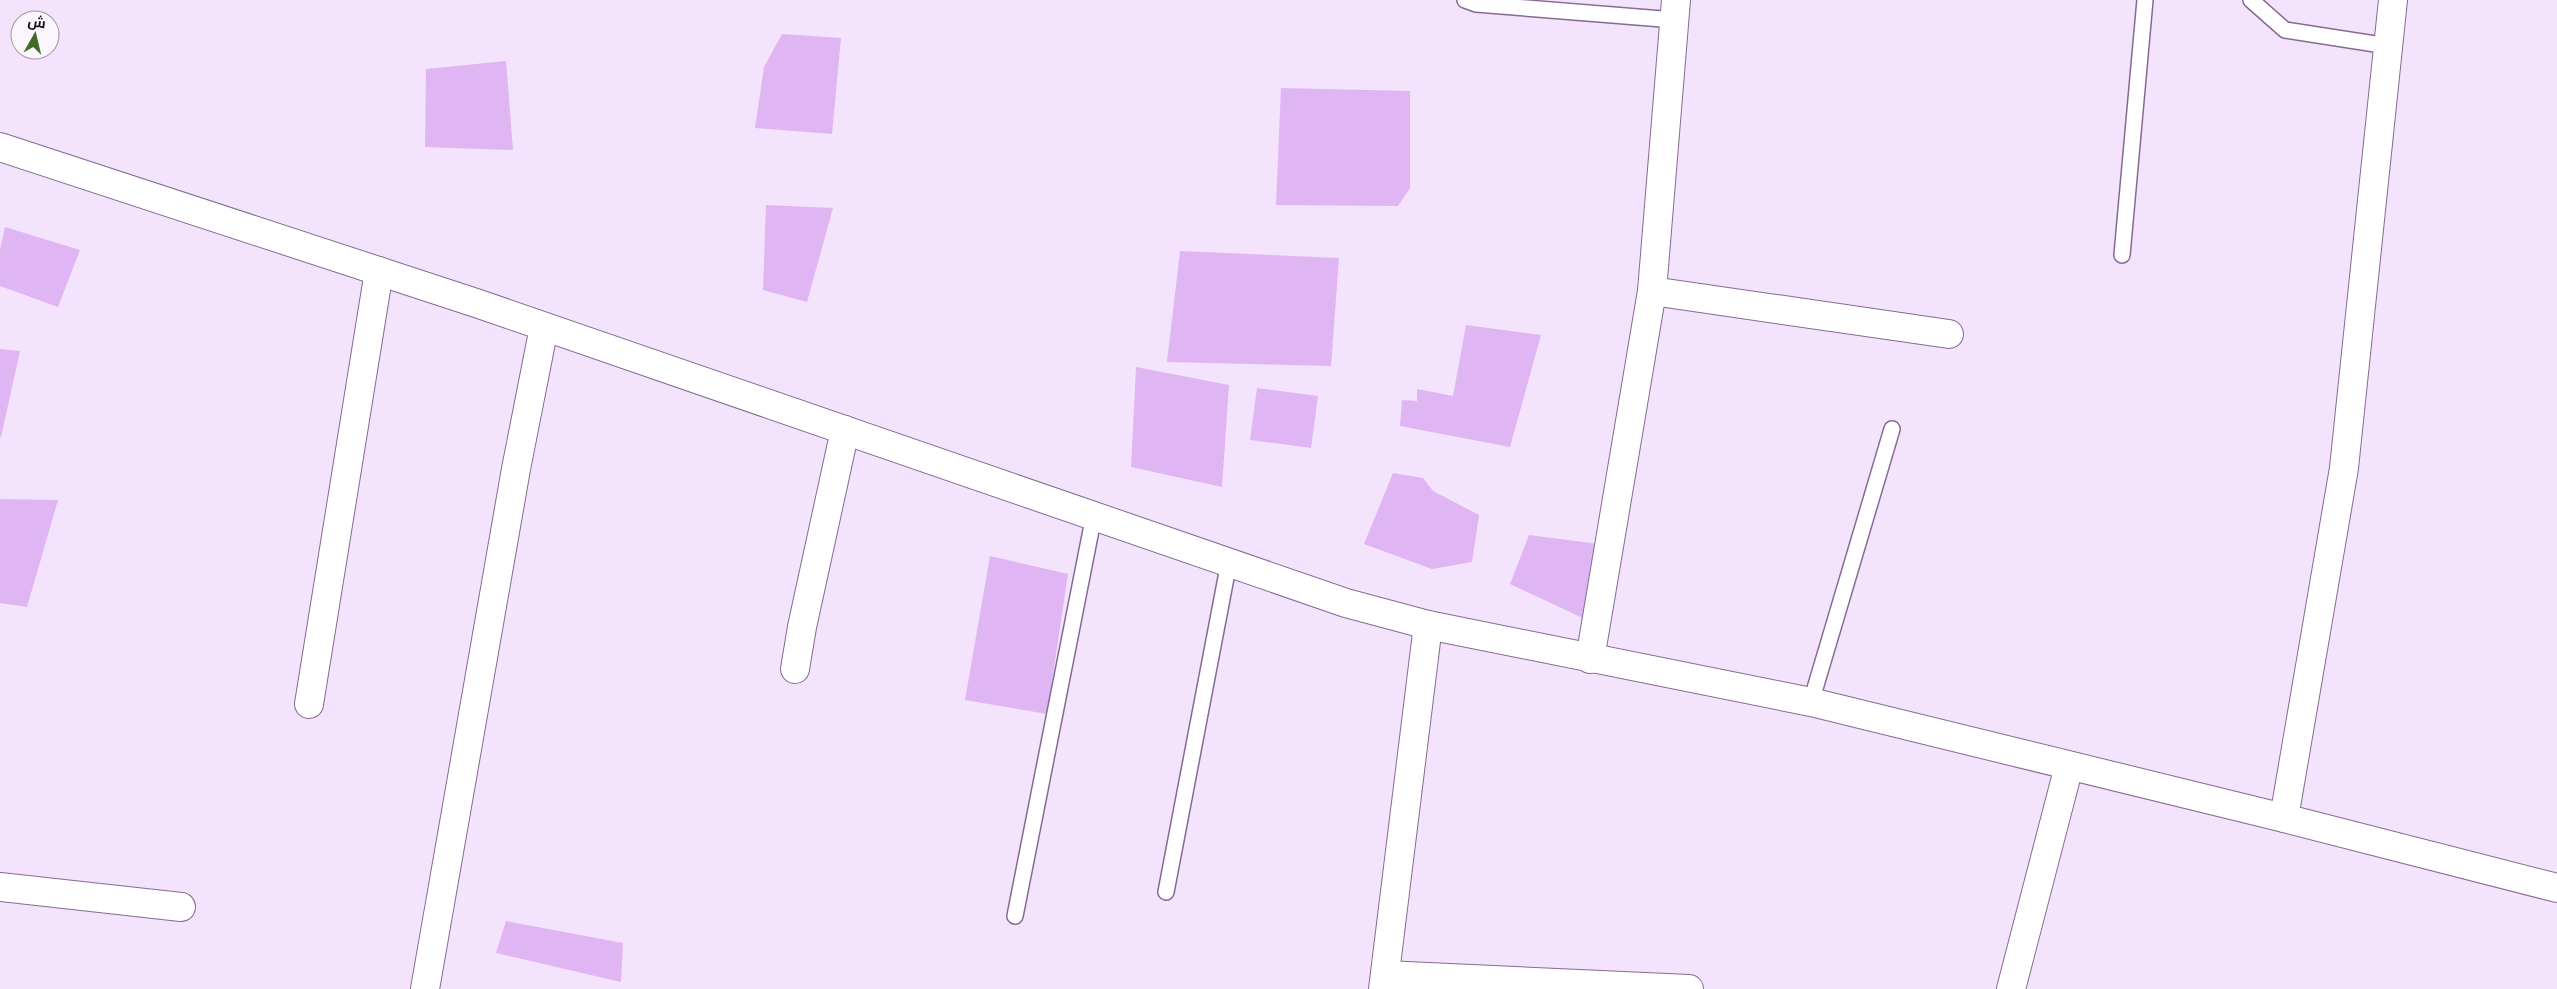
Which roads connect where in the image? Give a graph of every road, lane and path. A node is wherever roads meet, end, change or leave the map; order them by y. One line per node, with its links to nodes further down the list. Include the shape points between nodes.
1 (1465, 0): 5 (lane, via 1476,4)
2 (2145, 0): 8 (lane)
3 (2251, 0): 6 (lane, via 2285,30)
4 (2393, 0): 6 (street)
5 (1676, 10): 10 (street)
6 (2388, 46): 23 (street, via 2344,468)
7 (0, 147): 9 (street)
8 (2122, 255)
9 (379, 271): 11 (street); 21 (street)
10 (1652, 291): 12 (street); 18 (street)
11 (544, 326): 14 (street); 30 (street)
12 (1949, 334)
13 (1892, 429): 20 (lane)
14 (845, 430): 15 (street); 19 (street)
15 (1094, 515): 16 (street); 28 (lane)
16 (1229, 562): 17 (street, via 1346,603); 26 (lane)
17 (1428, 625): 18 (street); 29 (street)
18 (1590, 659): 20 (street)
19 (795, 669)
20 (1811, 702): 22 (street)
21 (309, 704)
22 (2069, 766): 23 (street); 32 (street)
23 (2284, 818): 25 (street)
24 (0, 888): 27 (street)
25 (2557, 888)
26 (1166, 892)
27 (181, 907)
28 (1015, 916)
29 (1384, 982): 31 (street)
30 (425, 989)
31 (1689, 989)
32 (2011, 989)

